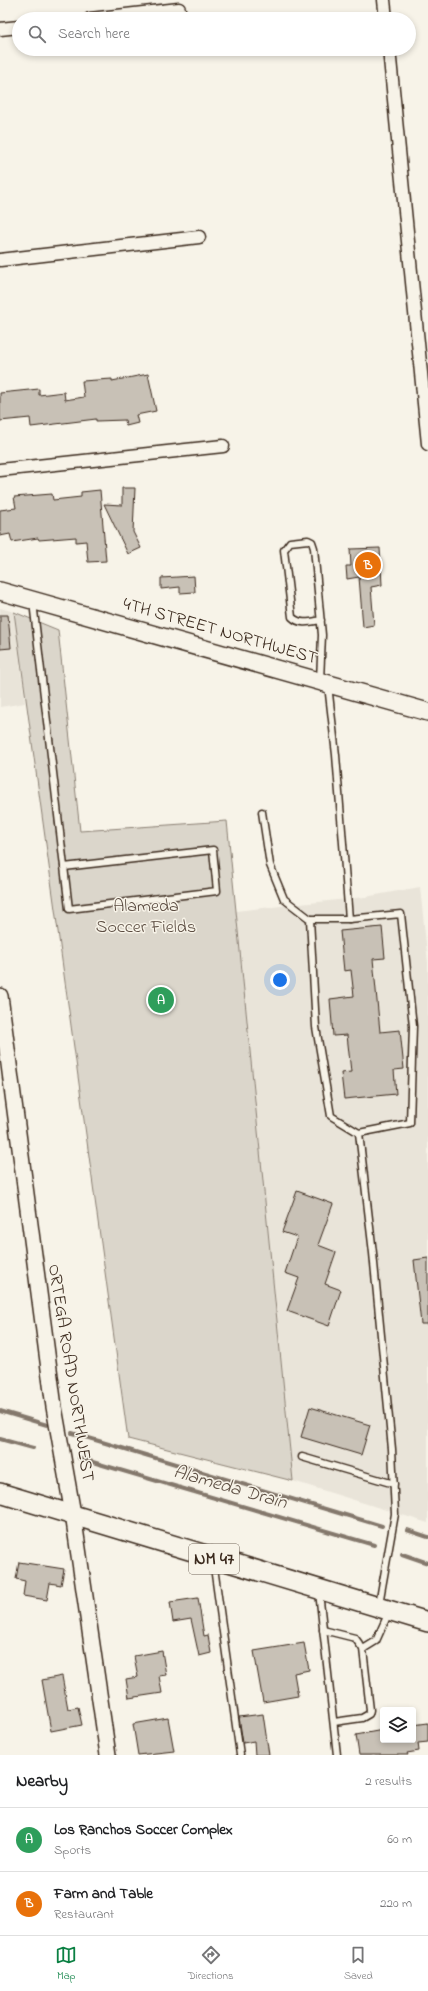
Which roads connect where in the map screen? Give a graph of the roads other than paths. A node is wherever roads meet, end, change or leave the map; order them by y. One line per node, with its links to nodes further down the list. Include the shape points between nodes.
1 (384, 0): 4 (street)
2 (179, 9): 3 (street)
3 (152, 12)
4 (385, 12)
5 (12, 28): 6 (street)
6 (0, 29)
7 (390, 56): 10 (street)
8 (199, 238): 9 (street)
9 (0, 260)
10 (428, 444)
11 (223, 446): 12 (street)
12 (0, 470)
13 (0, 591): 14 (main road, 4TH STREET NORTHWEST)
14 (33, 600): 16 (main road, 4TH STREET NORTHWEST); 19 (lane)
15 (321, 620): 15 (lane, via 312,542 290,542 284,550 292,617 301,623); 16 (lane)
16 (324, 682): 17 (main road, 4TH STREET NORTHWEST); 21 (lane, via 336,755)
17 (428, 712)
18 (262, 812): 20 (lane, via 270,865 284,899)
19 (64, 867): 19 (lane, via 69,909 217,891 212,850)
20 (310, 919): 21 (lane); 23 (lane, via 316,1027 331,1116)
21 (349, 919): 23 (lane, via 401,914 413,1026 410,1123)
22 (0, 996): 27 (street, ORTEGA ROAD NORTHWEST, via 54,1407)
23 (359, 1133): 25 (lane, via 388,1401)
24 (302, 1457): 25 (lane)
25 (394, 1484): 30 (lane, via 395,1514)
26 (0, 1493): 27 (main road, NM 47)
27 (73, 1514): 28 (main road, NM 47); 35 (street, ORTEGA ROAD NORTHWEST)
28 (212, 1558): 29 (main road, NM 47); 36 (lane)
29 (319, 1590): 30 (main road, NM 47); 32 (lane)
30 (384, 1609): 31 (main road, NM 47); 33 (lane, via 376,1641)
31 (428, 1622)
32 (323, 1630): 33 (lane, via 355,1638); 34 (lane)
33 (363, 1649): 34 (lane, via 369,1714 362,1718)
34 (334, 1722): 37 (lane)
35 (108, 1755)
36 (240, 1755)
37 (338, 1755)

